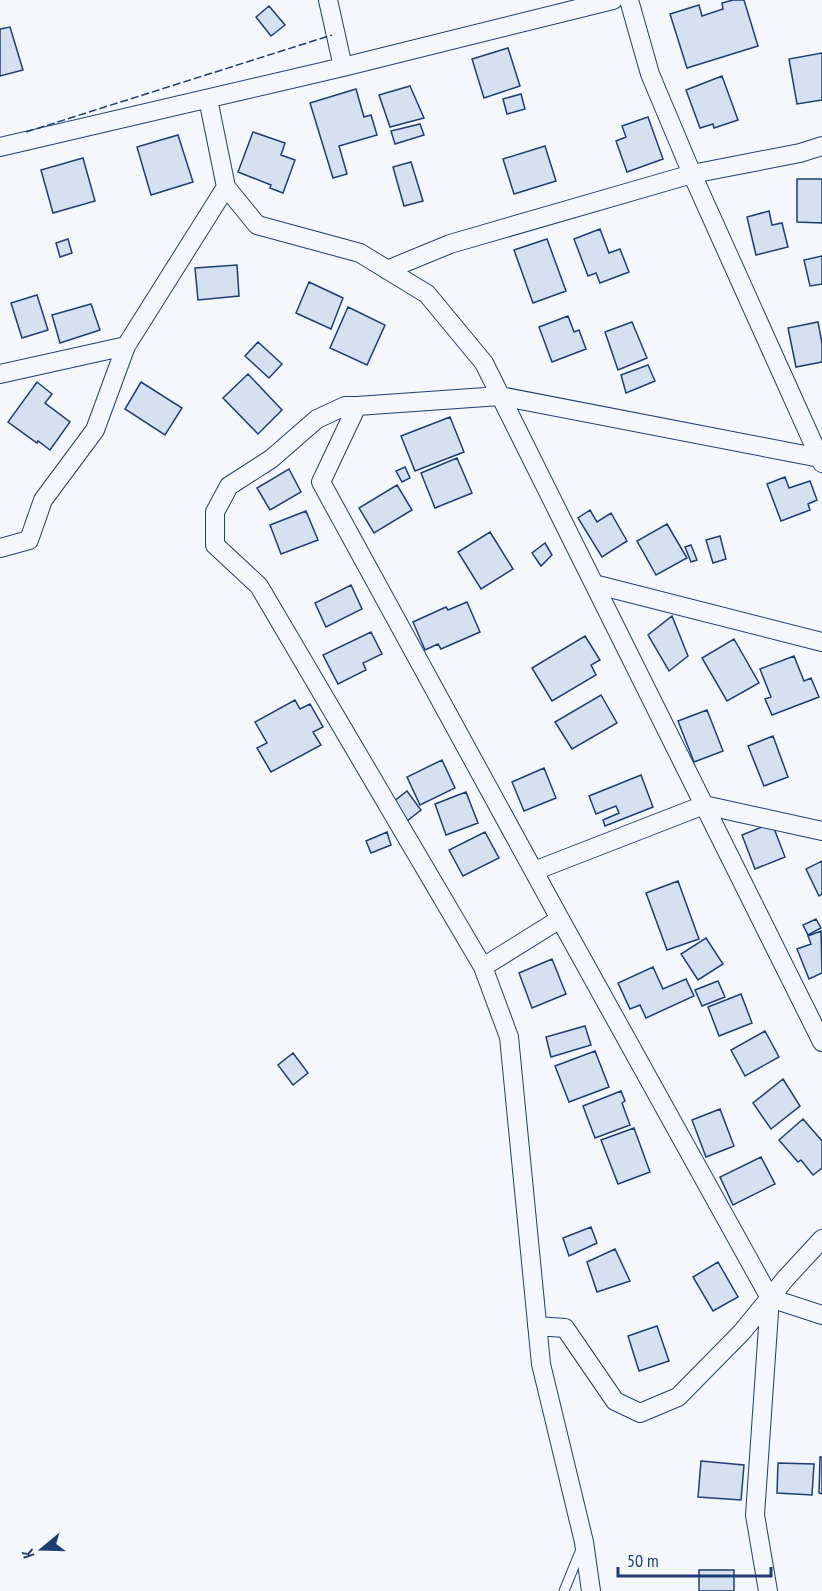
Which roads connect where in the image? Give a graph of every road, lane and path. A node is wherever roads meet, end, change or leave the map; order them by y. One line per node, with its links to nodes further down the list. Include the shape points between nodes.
1 (328, 0): 4 (street)
2 (613, 0): 4 (street)
3 (629, 0): 8 (street, via 650,75)
4 (343, 67): 5 (street)
5 (208, 99): 7 (street); 9 (street)
6 (822, 146): 8 (street)
7 (0, 147)
8 (692, 174): 10 (street, via 450,243); 15 (street)
9 (226, 187): 10 (street, via 257,225 360,253); 11 (street)
10 (387, 270): 13 (street, via 427,294 484,363)
11 (126, 346): 12 (street); 16 (street, via 95,430 43,500 29,540)
12 (0, 374)
13 (500, 396): 14 (street); 15 (street); 17 (street)
14 (357, 406): 21 (street, via 321,482); 23 (street, via 345,406 318,419 271,459 229,486 215,512 215,544 259,586)
15 (821, 461)
16 (0, 548)
17 (594, 584): 18 (street); 19 (street)
18 (822, 642)
19 (704, 805): 20 (street); 21 (street); 24 (street)
20 (822, 831)
21 (534, 871): 22 (street)
22 (560, 919): 23 (street); 28 (street)
23 (483, 967): 30 (street, via 509,1037)
24 (803, 1003): 25 (street); 26 (street)
25 (822, 1007)
26 (822, 1042)
27 (822, 1239): 28 (street)
28 (770, 1298): 29 (street); 30 (street, via 678,1397 640,1413 615,1401 565,1328); 34 (street, via 755,1515)
29 (822, 1315)
30 (537, 1326): 31 (street, via 541,1364)
31 (584, 1542): 32 (lane); 33 (street)
32 (564, 1591)
33 (591, 1591)
34 (768, 1591)

